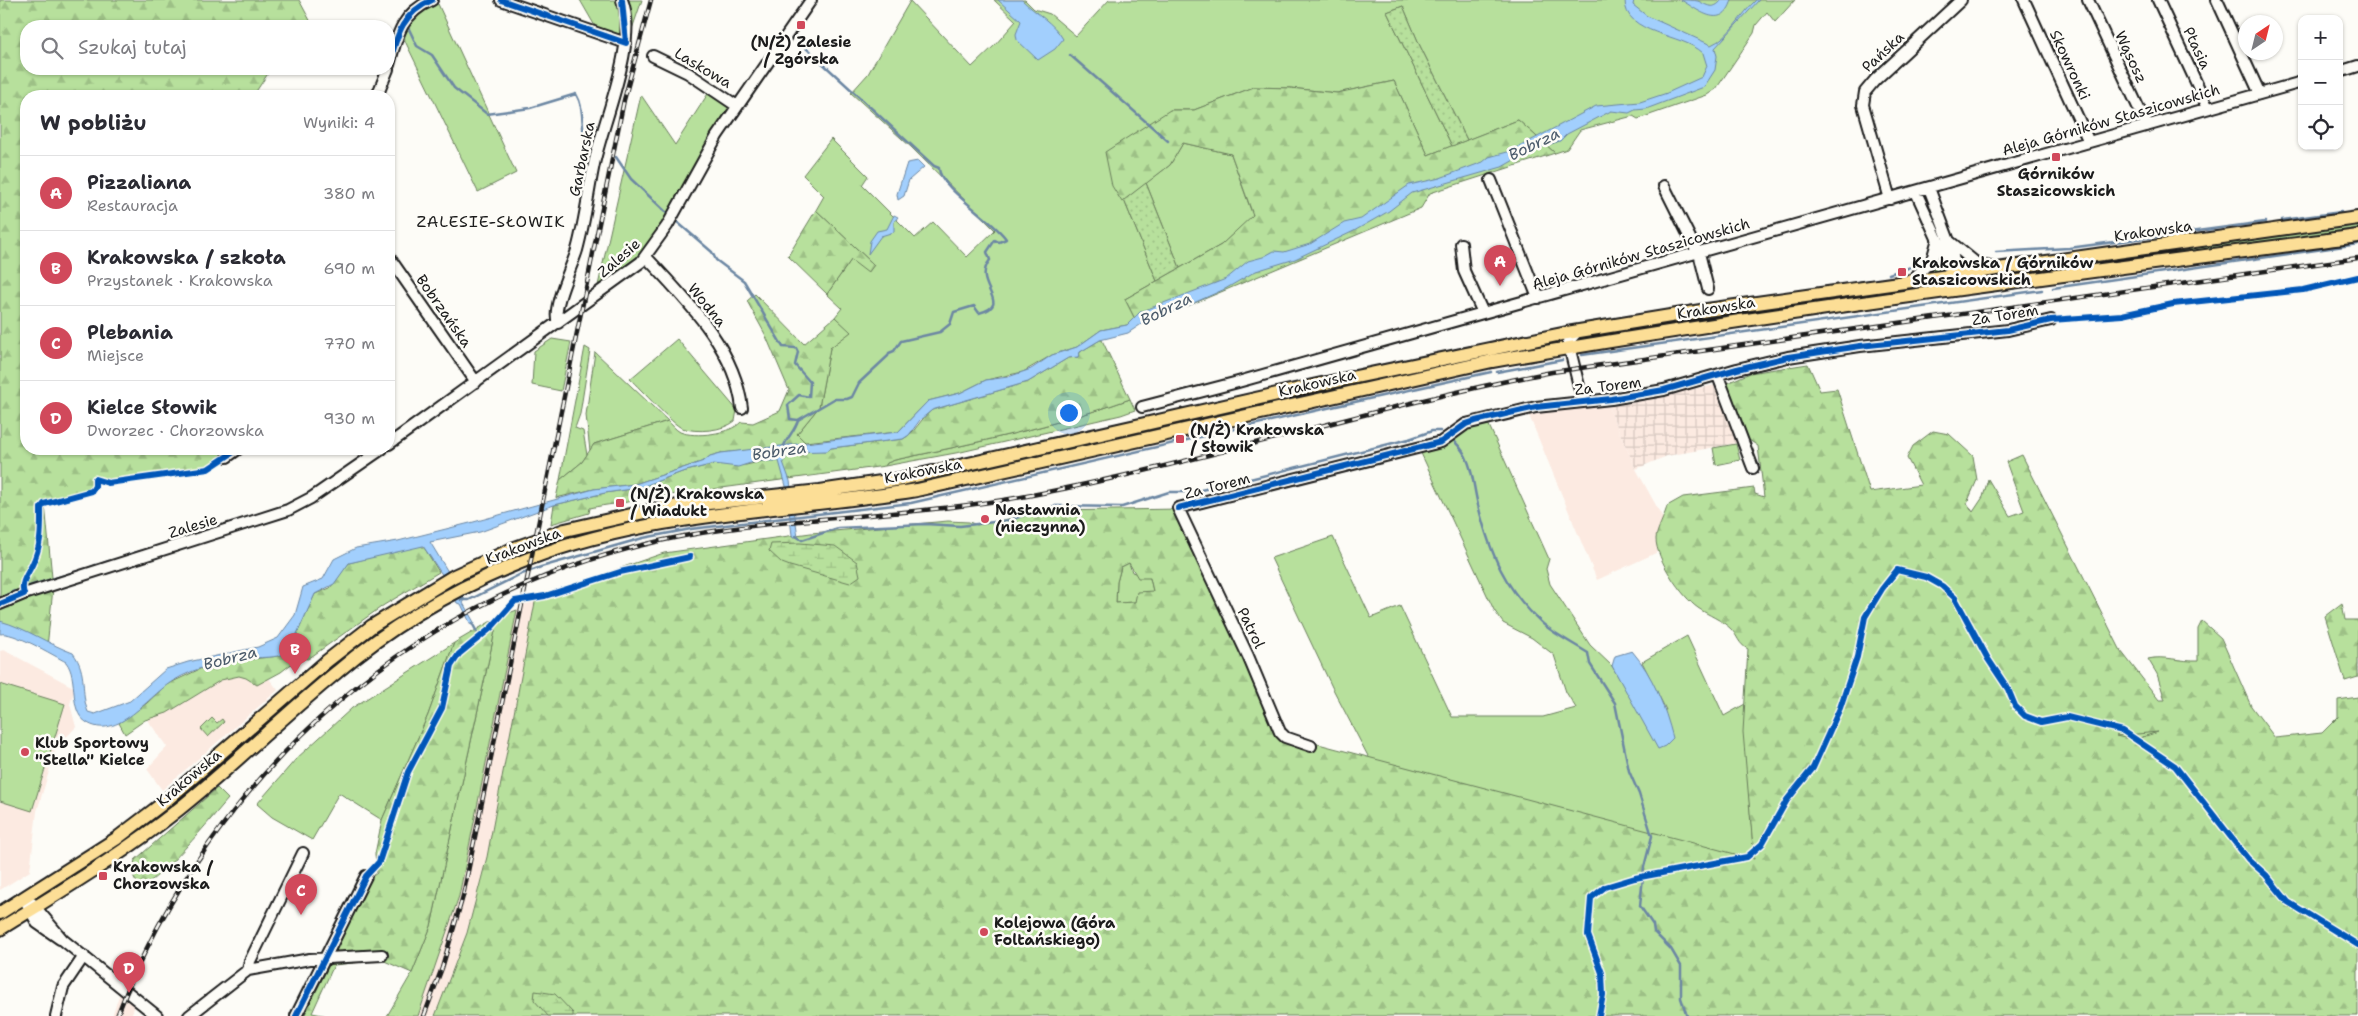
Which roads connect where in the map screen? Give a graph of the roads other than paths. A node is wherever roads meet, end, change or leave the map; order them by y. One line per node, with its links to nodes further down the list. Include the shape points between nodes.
1 (432, 0): 11 (street, via 414,9 406,18)
2 (501, 0): 10 (street)
3 (622, 0): 10 (street, Garbarska)
4 (811, 0): 19 (street, Zalesie)
5 (1961, 0): 27 (street, Pańska, via 1865,92 1863,105)
6 (2024, 0): 22 (street, Skowronki)
7 (2088, 0): 21 (street, Wąsosz)
8 (2158, 0): 20 (street, Ptasia)
9 (2218, 0): 18 (street)
10 (626, 43): 44 (street, Garbarska, via 594,163 588,209 556,309)
11 (395, 48)
12 (653, 56): 19 (street, Laskowa, via 688,73)
13 (2358, 66): 14 (street)
14 (2343, 71)
15 (386, 75): 17 (street)
16 (2298, 83): 18 (street, Aleja Górników Staszicowskich)
17 (379, 90)
18 (2260, 94): 20 (street, Aleja Górników Staszicowskich)
19 (737, 106): 34 (street, Zalesie)
20 (2208, 108): 21 (street, Aleja Górników Staszicowskich)
21 (2147, 126): 22 (street, Aleja Górników Staszicowskich)
22 (2090, 142): 25 (street, Aleja Górników Staszicowskich)
23 (1491, 180): 41 (street)
24 (1664, 186): 33 (street)
25 (1929, 188): 26 (street, Aleja Górników Staszicowskich); 30 (street)
26 (1916, 192): 27 (street, Aleja Górników Staszicowskich); 31 (street)
27 (1890, 199): 33 (street, Aleja Górników Staszicowskich)
28 (2358, 218): 36 (main road, Krakowska)
29 (2358, 236): 40 (main road, Krakowska)
30 (1949, 241): 36 (street, via 1976,263); 37 (street)
31 (1937, 242): 37 (street); 38 (street, via 1932,260)
32 (1461, 244): 42 (street, via 1464,271)
33 (1699, 253): 39 (street); 41 (street, Aleja Górników Staszicowskich)
34 (646, 257): 44 (street, Zalesie, via 629,273); 51 (street, Wodna, via 708,326 736,382)
35 (395, 266): 48 (street, Bobrzańska)
36 (1997, 270): 37 (main road, Krakowska)
37 (1955, 275): 38 (main road, Krakowska); 40 (street)
38 (1910, 282): 45 (main road, Krakowska)
39 (1708, 289)
40 (1960, 289): 46 (main road, Krakowska)
41 (1538, 298): 42 (street, Aleja Górników Staszicowskich)
42 (1483, 313): 50 (street, Aleja Górników Staszicowskich)
43 (2050, 320): 47 (street, Za Torem, via 2008,330 1788,357)
44 (558, 323): 48 (street, Zalesie)
45 (1578, 331): 46 (street, via 1568,342); 62 (main road, Krakowska, via 1316,385 902,479 662,508 540,538 454,576 372,626 162,804 116,839)
46 (1570, 347): 49 (street); 63 (main road, Krakowska, via 1482,363 917,490 663,522 602,535 546,552 466,587 378,640 338,670 178,810)
47 (1718, 376): 49 (street, Za Torem, via 1664,390); 56 (street)
48 (476, 382): 52 (street, Zalesie)
49 (1583, 402): 57 (street, Za Torem, via 1536,407 1474,421 1441,442)
50 (1142, 407)
51 (742, 408)
52 (395, 440)
53 (230, 455): 55 (street)
54 (373, 455): 58 (street, Zalesie, via 288,510)
55 (227, 457)
56 (1753, 468)
57 (1178, 508): 59 (street, Patrol, via 1248,656 1277,726 1285,737)
58 (0, 604)
59 (1311, 746)
60 (303, 853): 69 (street)
61 (366, 876): 68 (street)
62 (25, 898): 63 (street); 64 (main road, Krakowska)
63 (32, 909): 65 (main road, Krakowska); 67 (street, via 42,928)
64 (0, 914)
65 (0, 929)
66 (382, 955): 68 (street)
67 (84, 956): 70 (street, via 63,987); 71 (street)
68 (324, 958): 69 (street); 73 (street)
69 (248, 970): 72 (street)
70 (56, 1016)
71 (157, 1016)
72 (189, 1016)
73 (296, 1016)

